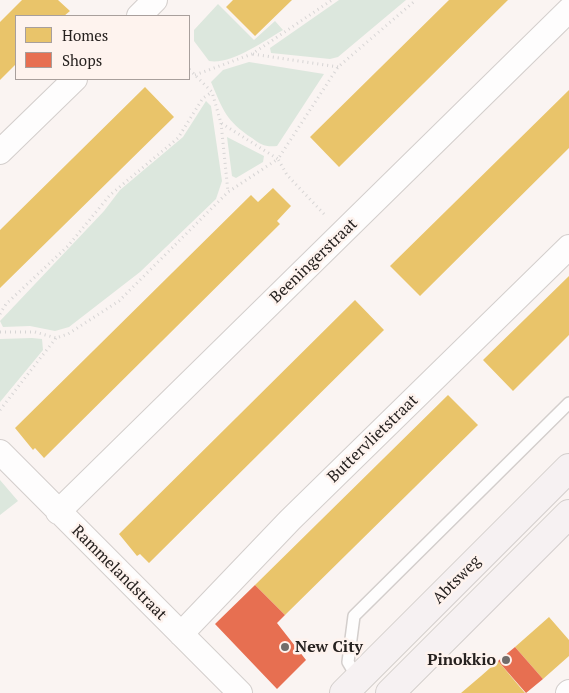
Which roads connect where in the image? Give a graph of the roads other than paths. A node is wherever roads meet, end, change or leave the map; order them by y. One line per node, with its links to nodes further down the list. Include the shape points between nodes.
1 (155, 0): 3 (street)
2 (569, 10): 10 (street, Beeningerstraat)
3 (140, 15)
4 (74, 80): 5 (street)
5 (0, 152)
6 (569, 247): 12 (street, Buttervlietstraat, via 290,520)
7 (569, 404): 13 (lane, via 354,616 348,662)
8 (0, 452): 10 (street, Rammelandstraat)
9 (569, 468): 13 (street, Abtsweg)
10 (58, 512): 12 (street, Rammelandstraat)
11 (569, 514): 15 (street, Abtsweg)
12 (181, 634): 14 (street, Rammelandstraat)
13 (351, 686)
14 (240, 693)
15 (390, 693)

